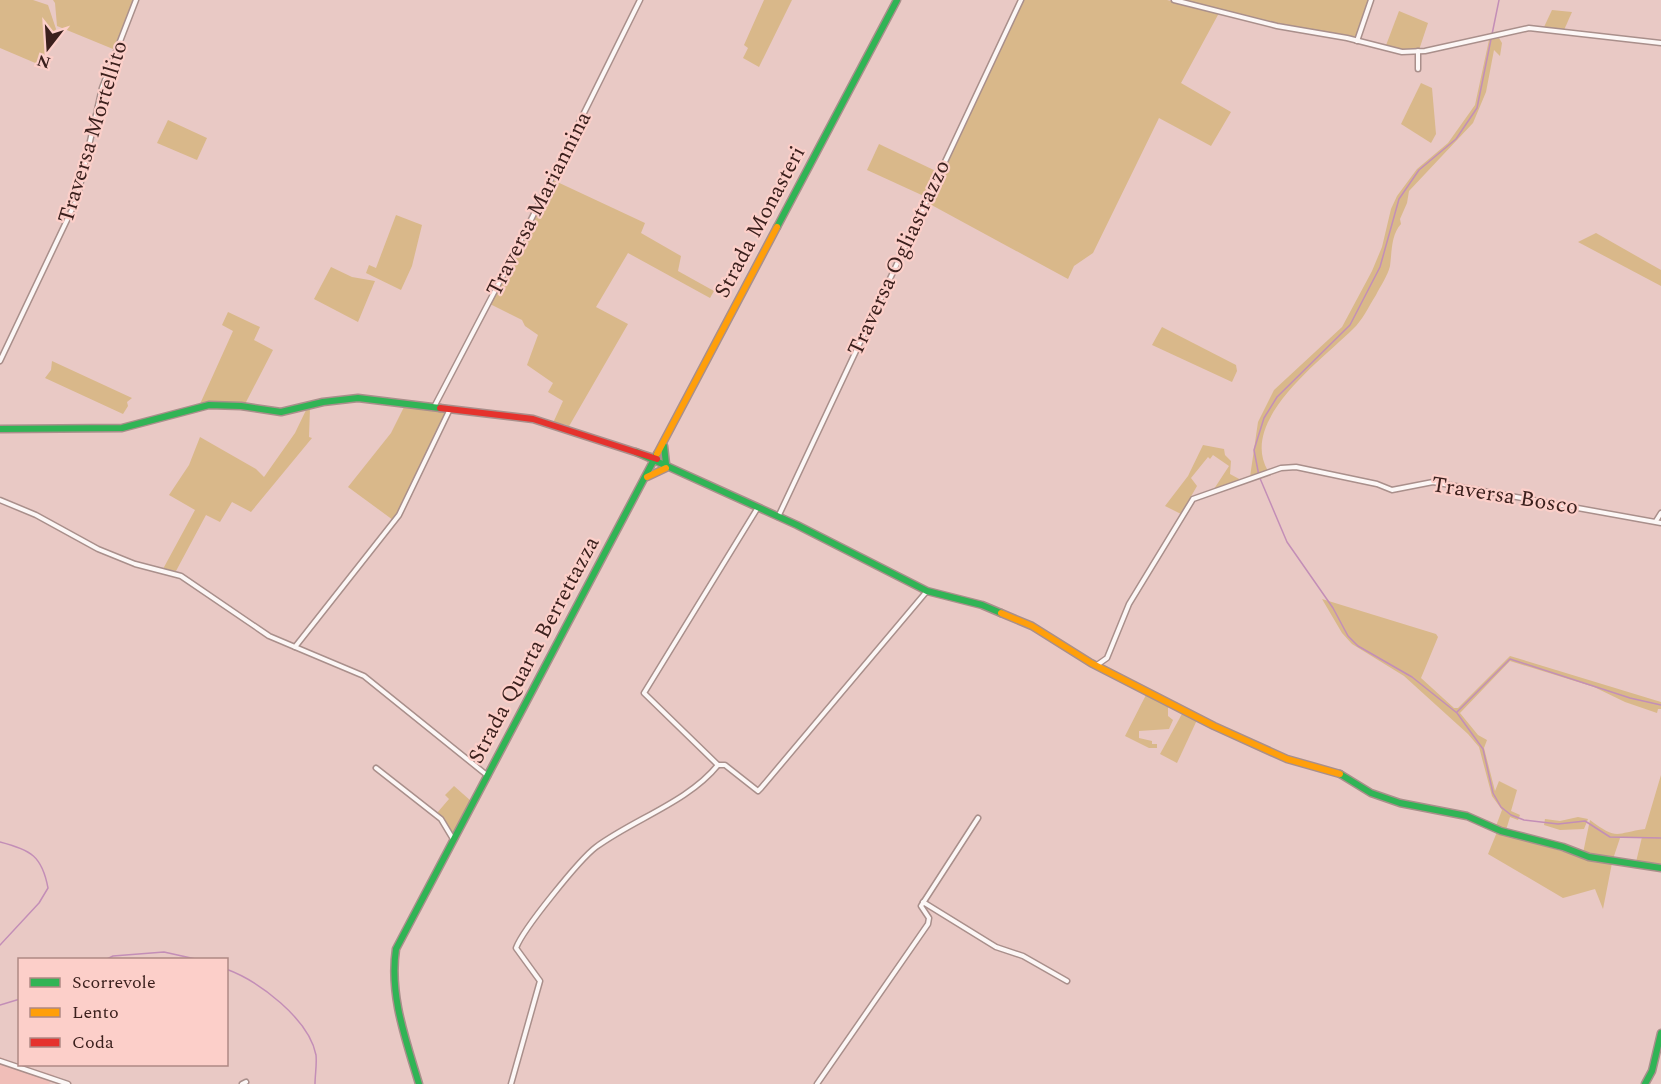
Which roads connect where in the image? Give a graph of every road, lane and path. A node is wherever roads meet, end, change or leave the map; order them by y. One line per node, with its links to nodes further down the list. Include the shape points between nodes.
1 (136, 0): 11 (street, Traversa Mortellito, via 102,88 72,211)
2 (640, 0): 12 (street, Traversa Mariannina, via 512,260)
3 (897, 0): 15 (street, Strada Monasteri)
4 (1021, 0): 23 (street, Traversa Ogliastrazzo)
5 (1174, 0): 7 (street)
6 (1371, 0): 7 (street)
7 (1357, 41): 9 (street, via 1389,51)
8 (1661, 44): 9 (street, via 1529,28)
9 (1418, 51): 10 (street)
10 (1418, 69)
11 (0, 361)
12 (434, 407): 13 (street); 14 (street, via 358,398 281,412 219,405 122,428)
13 (450, 409): 16 (street, via 533,419); 26 (street, via 399,515)
14 (0, 429)
15 (666, 439): 16 (street, via 656,450); 17 (street, Strada Monasteri); 18 (street)
16 (642, 454): 17 (street); 19 (street)
17 (655, 460): 18 (street); 19 (street, Strada Quarta Berrettazza)
18 (666, 466): 19 (street); 21 (street)
19 (646, 478): 30 (street, Strada Quarta Berrettazza)
20 (0, 500): 26 (street, via 98,549 181,576 268,636)
21 (757, 509): 23 (street); 28 (street, via 644,693)
22 (1661, 513): 24 (street)
23 (778, 517): 25 (street)
24 (1658, 522): 27 (street, Traversa Bosco, via 1433,482 1392,490 1296,467 1281,468 1193,499 1129,604 1107,658)
25 (927, 591): 27 (street, via 994,609 1042,631); 28 (street, via 758,791 725,765)
26 (294, 647): 30 (street, via 363,676)
27 (1096, 666): 33 (street, via 1287,759 1347,776 1371,793 1415,807 1467,816 1501,831 1589,857)
28 (718, 765): 41 (street, via 651,816 590,852 517,944 517,951 540,981)
29 (376, 768): 32 (street, via 441,819)
30 (488, 776): 32 (street, Strada Quarta Berrettazza)
31 (978, 818): 34 (street)
32 (453, 839): 40 (street, Strada Quarta Berrettazza, via 402,935 393,960 396,996)
33 (1661, 868)
34 (923, 902): 35 (street, via 996,947 1026,958); 42 (street, via 921,908 929,918 928,924)
35 (1067, 981)
36 (1661, 1033): 43 (street)
37 (0, 1061): 38 (street)
38 (55, 1082): 39 (street)
39 (68, 1084)
40 (419, 1084)
41 (511, 1084)
42 (817, 1084)
43 (1646, 1084)

